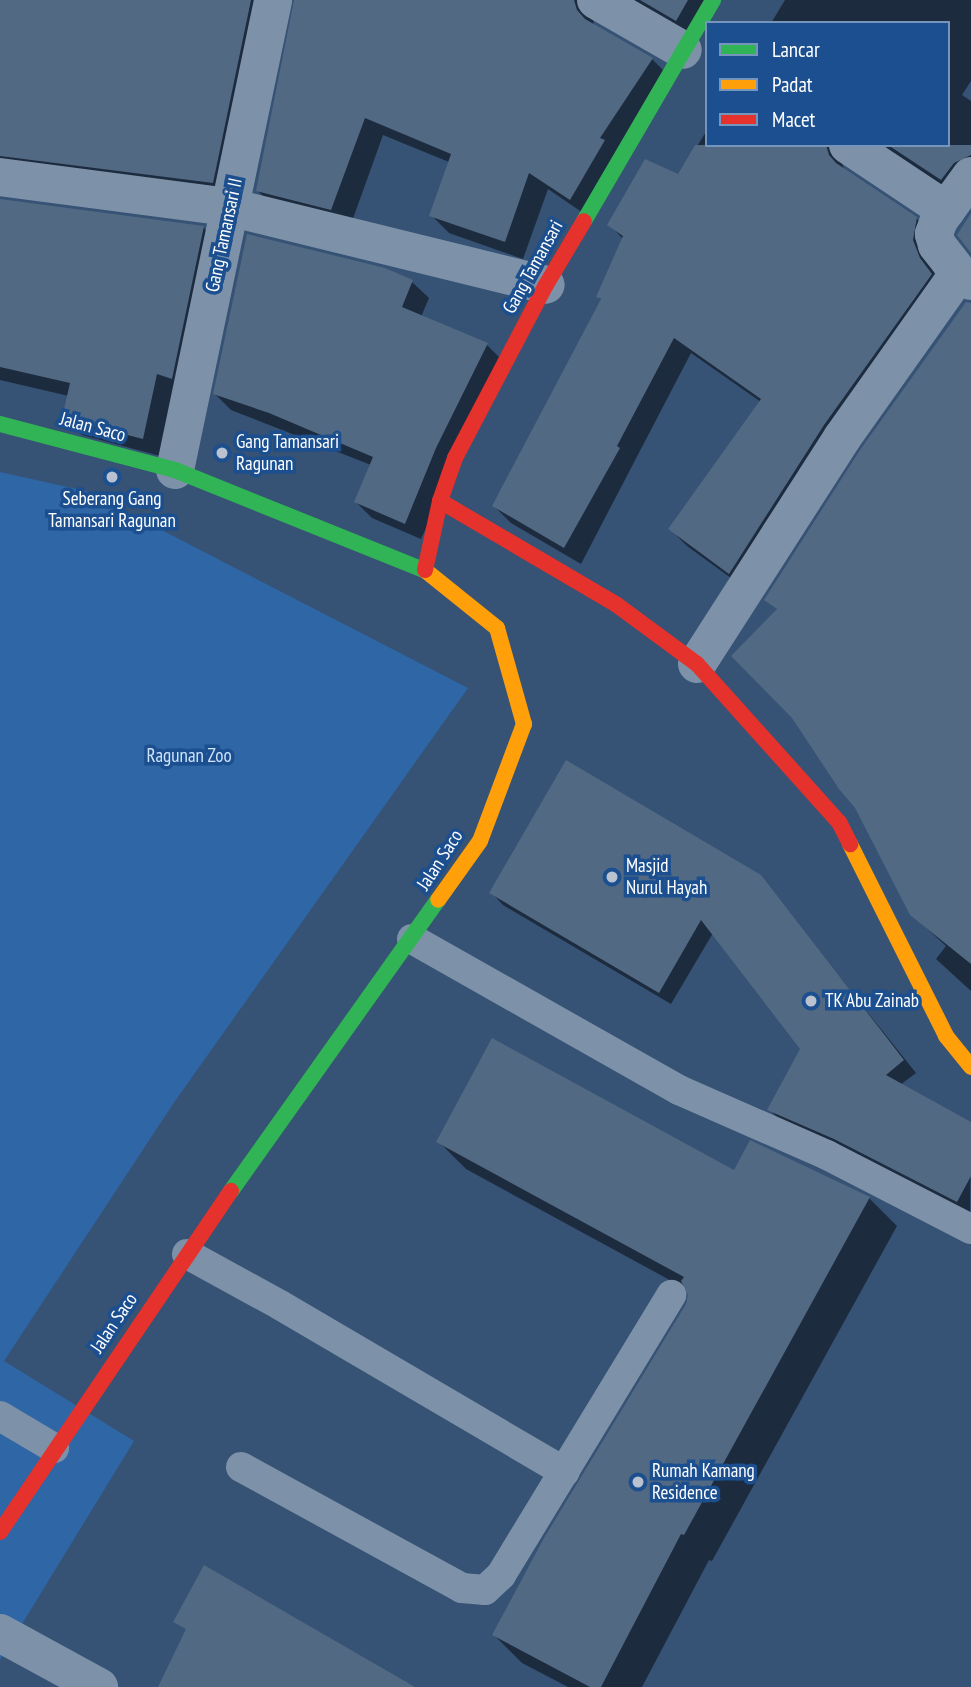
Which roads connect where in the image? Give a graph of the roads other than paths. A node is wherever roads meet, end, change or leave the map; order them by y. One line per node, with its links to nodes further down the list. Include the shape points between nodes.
1 (273, 0): 8 (street, Gang Tamansari II)
2 (596, 0): 4 (street)
3 (713, 0): 4 (main road, Gang Tamansari)
4 (694, 45): 10 (main road, Gang Tamansari)
5 (850, 147): 9 (street)
6 (0, 177): 8 (street)
7 (971, 177): 9 (street)
8 (229, 207): 10 (street); 12 (street, Gang Tamansari II)
9 (953, 252): 15 (street, via 842,438)
10 (546, 285): 13 (main road, Gang Tamansari, via 456,458)
11 (0, 424): 12 (main road, Jalan Saco)
12 (175, 470): 14 (main road, Jalan Saco)
13 (440, 501): 14 (main road, Gang Tamansari); 15 (main road, via 617,605)
14 (425, 570): 16 (main road, Jalan Saco, via 497,628 524,724 480,841)
15 (697, 664): 17 (main road, via 839,822 946,1035)
16 (412, 939): 18 (lane, via 679,1090 827,1155); 19 (main road, Jalan Saco)
17 (971, 1067)
18 (971, 1229)
19 (187, 1254): 22 (main road, Jalan Saco); 24 (lane)
20 (671, 1295): 24 (lane)
21 (0, 1416): 22 (lane)
22 (54, 1448): 25 (main road, Jalan Saco)
23 (241, 1467): 24 (lane, via 462,1588 485,1590 501,1575)
24 (565, 1472)
25 (0, 1532)
26 (0, 1633): 27 (street)
27 (99, 1687)

